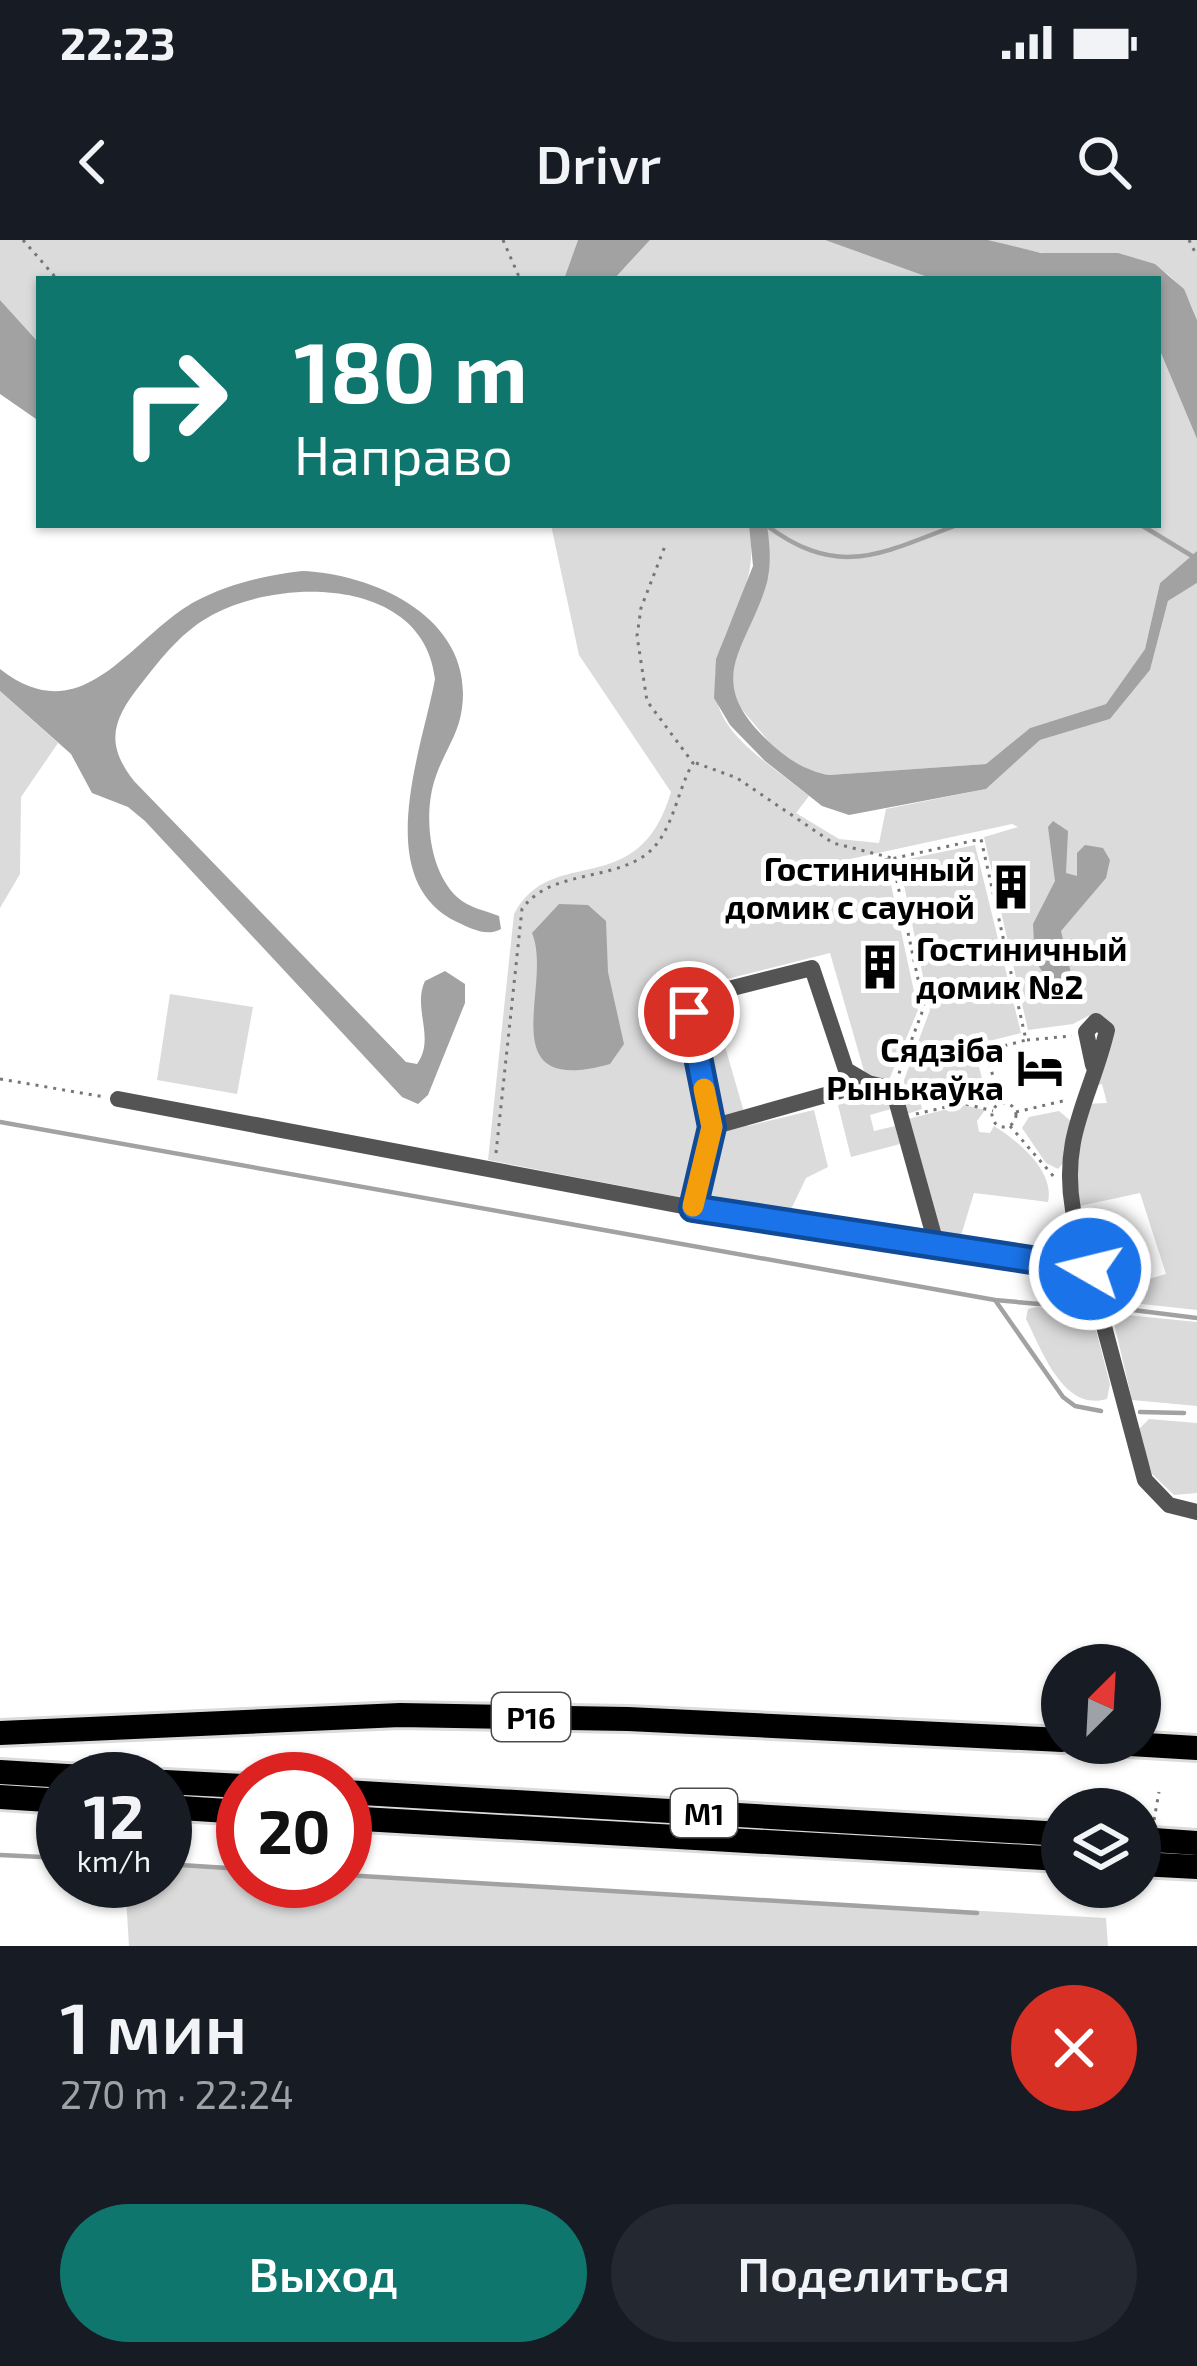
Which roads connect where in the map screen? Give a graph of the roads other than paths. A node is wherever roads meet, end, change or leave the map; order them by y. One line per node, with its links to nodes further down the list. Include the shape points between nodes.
1 (1087, 1036): 7 (lane, via 1091,1023 1106,1025 1067,1175)
2 (868, 1083): 4 (lane); 4 (lane, via 846,1070 812,968 697,997 689,1012); 6 (lane, via 893,1089)
3 (118, 1099): 5 (lane)
4 (712, 1127): 5 (lane)
5 (693, 1208): 6 (lane)
6 (937, 1247): 7 (lane)
7 (1090, 1269): 8 (lane, via 1145,1480 1159,1499)
8 (1197, 1512)
9 (1197, 1730): 12 (highway)
10 (0, 1733): 11 (highway, Р16, via 400,1715)
11 (1041, 1739)
12 (1186, 1747)
13 (0, 1772): 14 (highway)
14 (36, 1774)
15 (372, 1794): 19 (highway, М1)
16 (0, 1797): 17 (highway)
17 (36, 1799)
18 (372, 1820): 22 (highway, М1)
19 (1041, 1833)
20 (1161, 1841): 21 (highway)
21 (1197, 1843)
22 (1041, 1858)
23 (1161, 1865): 24 (highway)
24 (1197, 1868)

